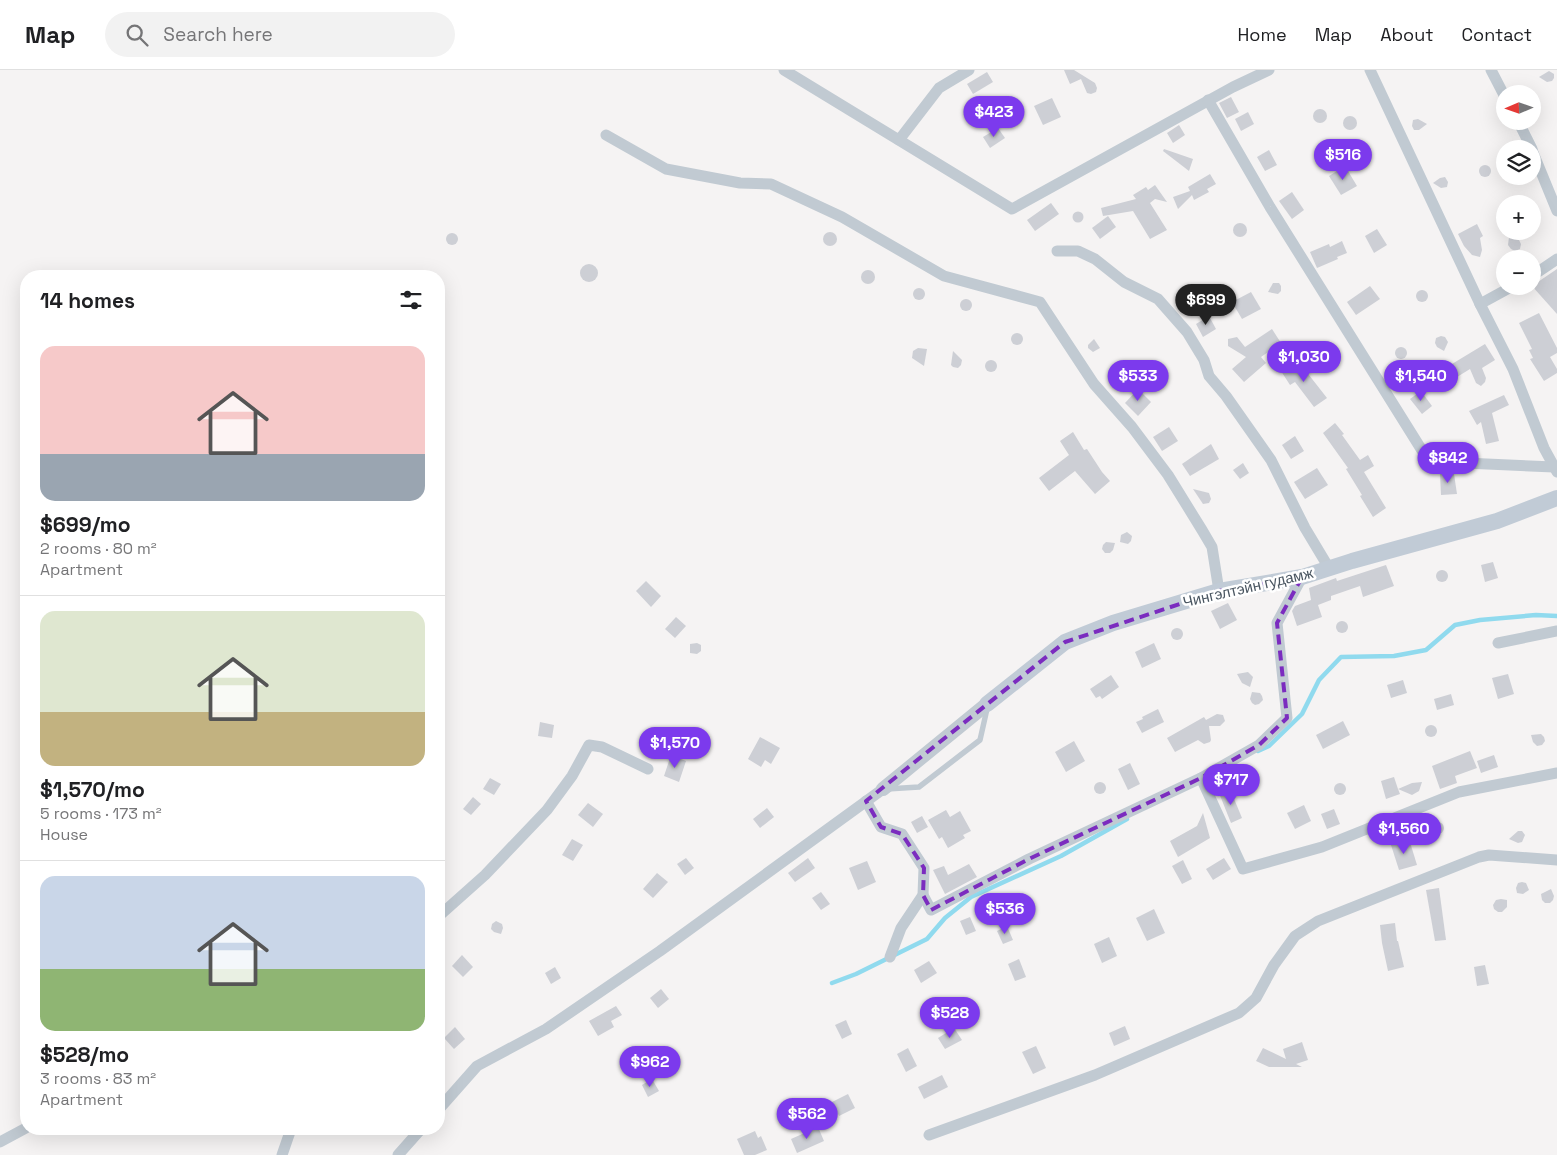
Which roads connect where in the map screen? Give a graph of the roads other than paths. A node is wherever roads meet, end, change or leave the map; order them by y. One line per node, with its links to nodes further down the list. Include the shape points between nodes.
1 (784, 70): 9 (street)
2 (969, 70): 9 (street, via 939,88)
3 (1269, 70): 7 (street)
4 (1370, 70): 16 (street)
5 (1491, 70): 6 (street)
6 (1499, 85)
7 (1208, 100): 9 (street, via 1012,209); 17 (street, via 1270,208 1423,452 1442,462)
8 (606, 135): 21 (street, via 666,169 771,184 842,217 944,276 1040,302 1094,384 1168,475 1198,522 1212,547)
9 (899, 140)
10 (1541, 171): 11 (street)
11 (1557, 211)
12 (1057, 251): 19 (street, via 1078,250 1124,282 1158,298 1187,332 1210,376 1271,460)
13 (1557, 259): 14 (street)
14 (1541, 270)
15 (1496, 295): 16 (street)
16 (1480, 304): 17 (street, via 1513,369)
17 (1556, 470)
18 (1557, 498): 19 (main road, Чингэлтэйн гудамж, via 1497,521)
19 (1329, 568): 20 (main road, Чингэлтэйн гудамж)
20 (1302, 577): 21 (main road, Чингэлтэйн гудамж); 27 (street, via 1277,623 1287,718 1259,745)
21 (1219, 591): 24 (main road, Чингэлтэйн гудамж, via 1113,623 1065,642)
22 (1557, 631): 23 (street)
23 (1498, 643)
24 (987, 704): 28 (street); 28 (lane, via 980,740 919,787)
25 (648, 769): 32 (street, via 602,747 590,745 547,810 486,875)
26 (1557, 773): 27 (street, via 1459,792 1322,847 1243,869)
27 (1202, 778): 31 (street, via 1029,859 931,910)
28 (883, 789): 29 (street)
29 (866, 801): 31 (street, via 881,827 902,834 924,868); 34 (street, via 660,951 546,1028 477,1066)
30 (1557, 860): 38 (street, via 1479,857 1318,921 1295,936 1256,998 1239,1013 1095,1075)
31 (923, 895): 33 (street, via 901,928)
32 (445, 911)
33 (890, 957)
34 (445, 1102)
35 (20, 1131): 39 (street)
36 (289, 1135): 40 (street)
37 (416, 1135): 41 (street)
38 (929, 1135)
39 (0, 1142)
40 (282, 1155)
41 (398, 1155)

